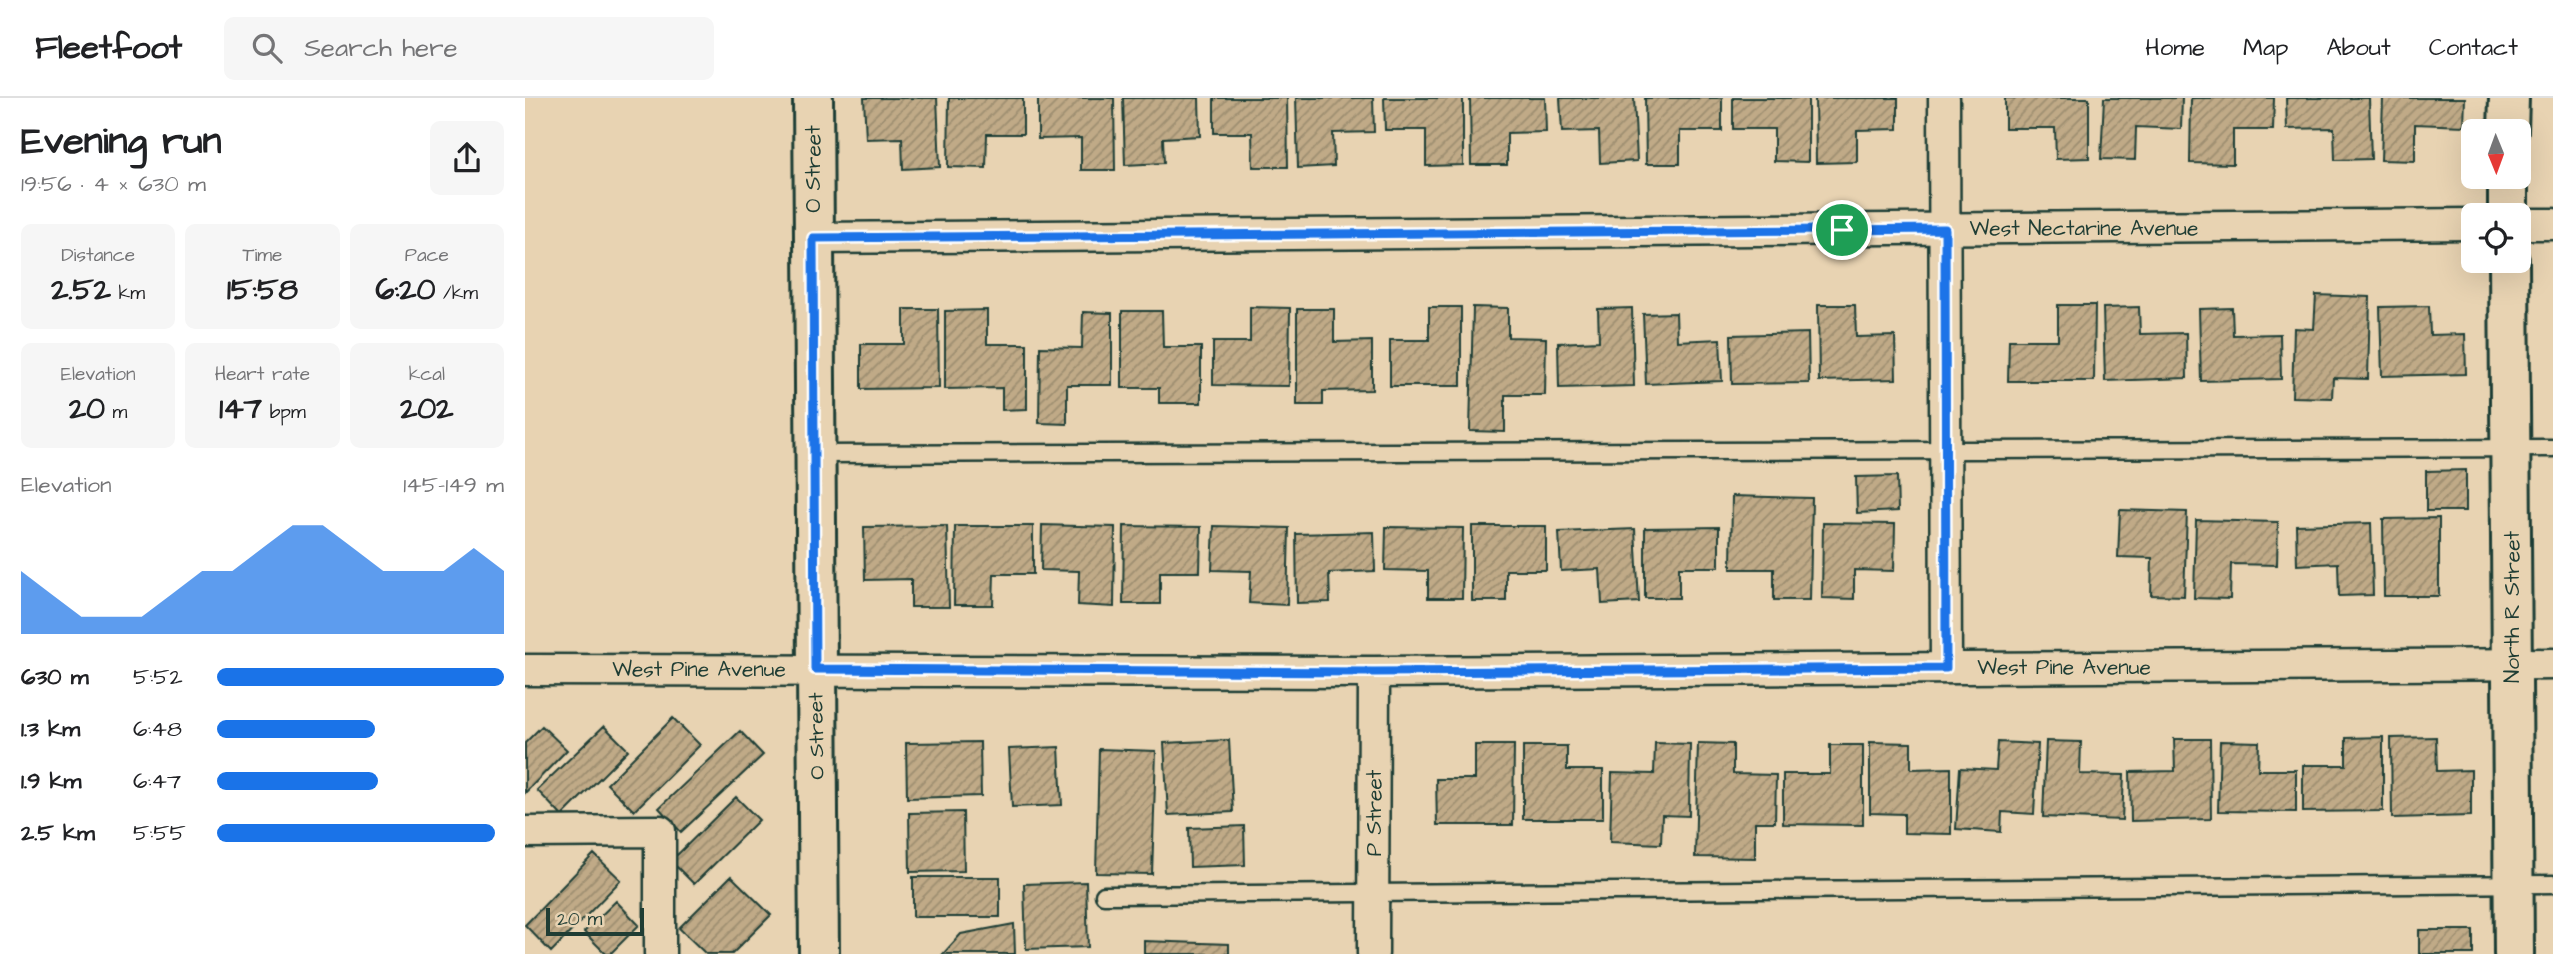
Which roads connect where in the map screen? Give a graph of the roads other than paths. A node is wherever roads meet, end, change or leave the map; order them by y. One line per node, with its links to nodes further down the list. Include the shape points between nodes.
1 (813, 98): 9 (street, O Street)
2 (1944, 98): 8 (street)
3 (2509, 98): 4 (street)
4 (2508, 119)
5 (2531, 224): 6 (street)
6 (2553, 224)
7 (2461, 225): 8 (street, West Nectarine Avenue)
8 (1945, 229): 9 (street, West Nectarine Avenue); 13 (street)
9 (813, 238): 14 (street, O Street)
10 (2509, 273): 12 (street, North R Street)
11 (2553, 448): 12 (lane)
12 (2512, 449): 13 (lane); 15 (street, North R Street)
13 (1946, 450): 14 (lane); 17 (street)
14 (815, 454): 18 (street, O Street)
15 (2512, 664): 16 (street, West Pine Avenue); 17 (street, West Pine Avenue); 23 (street, North R Street)
16 (2553, 664)
17 (1946, 668): 20 (street, West Pine Avenue)
18 (815, 669): 19 (street, West Pine Avenue); 20 (street, West Pine Avenue); 27 (street, O Street)
19 (525, 670)
20 (1374, 672): 25 (street, P Street)
21 (525, 832): 26 (street, via 660,831)
22 (2553, 884): 23 (lane)
23 (2513, 886): 25 (lane); 29 (street, North R Street)
24 (1104, 895): 25 (lane)
25 (1373, 895): 28 (street, P Street)
26 (660, 954)
27 (819, 954)
28 (1373, 954)
29 (2514, 954)

